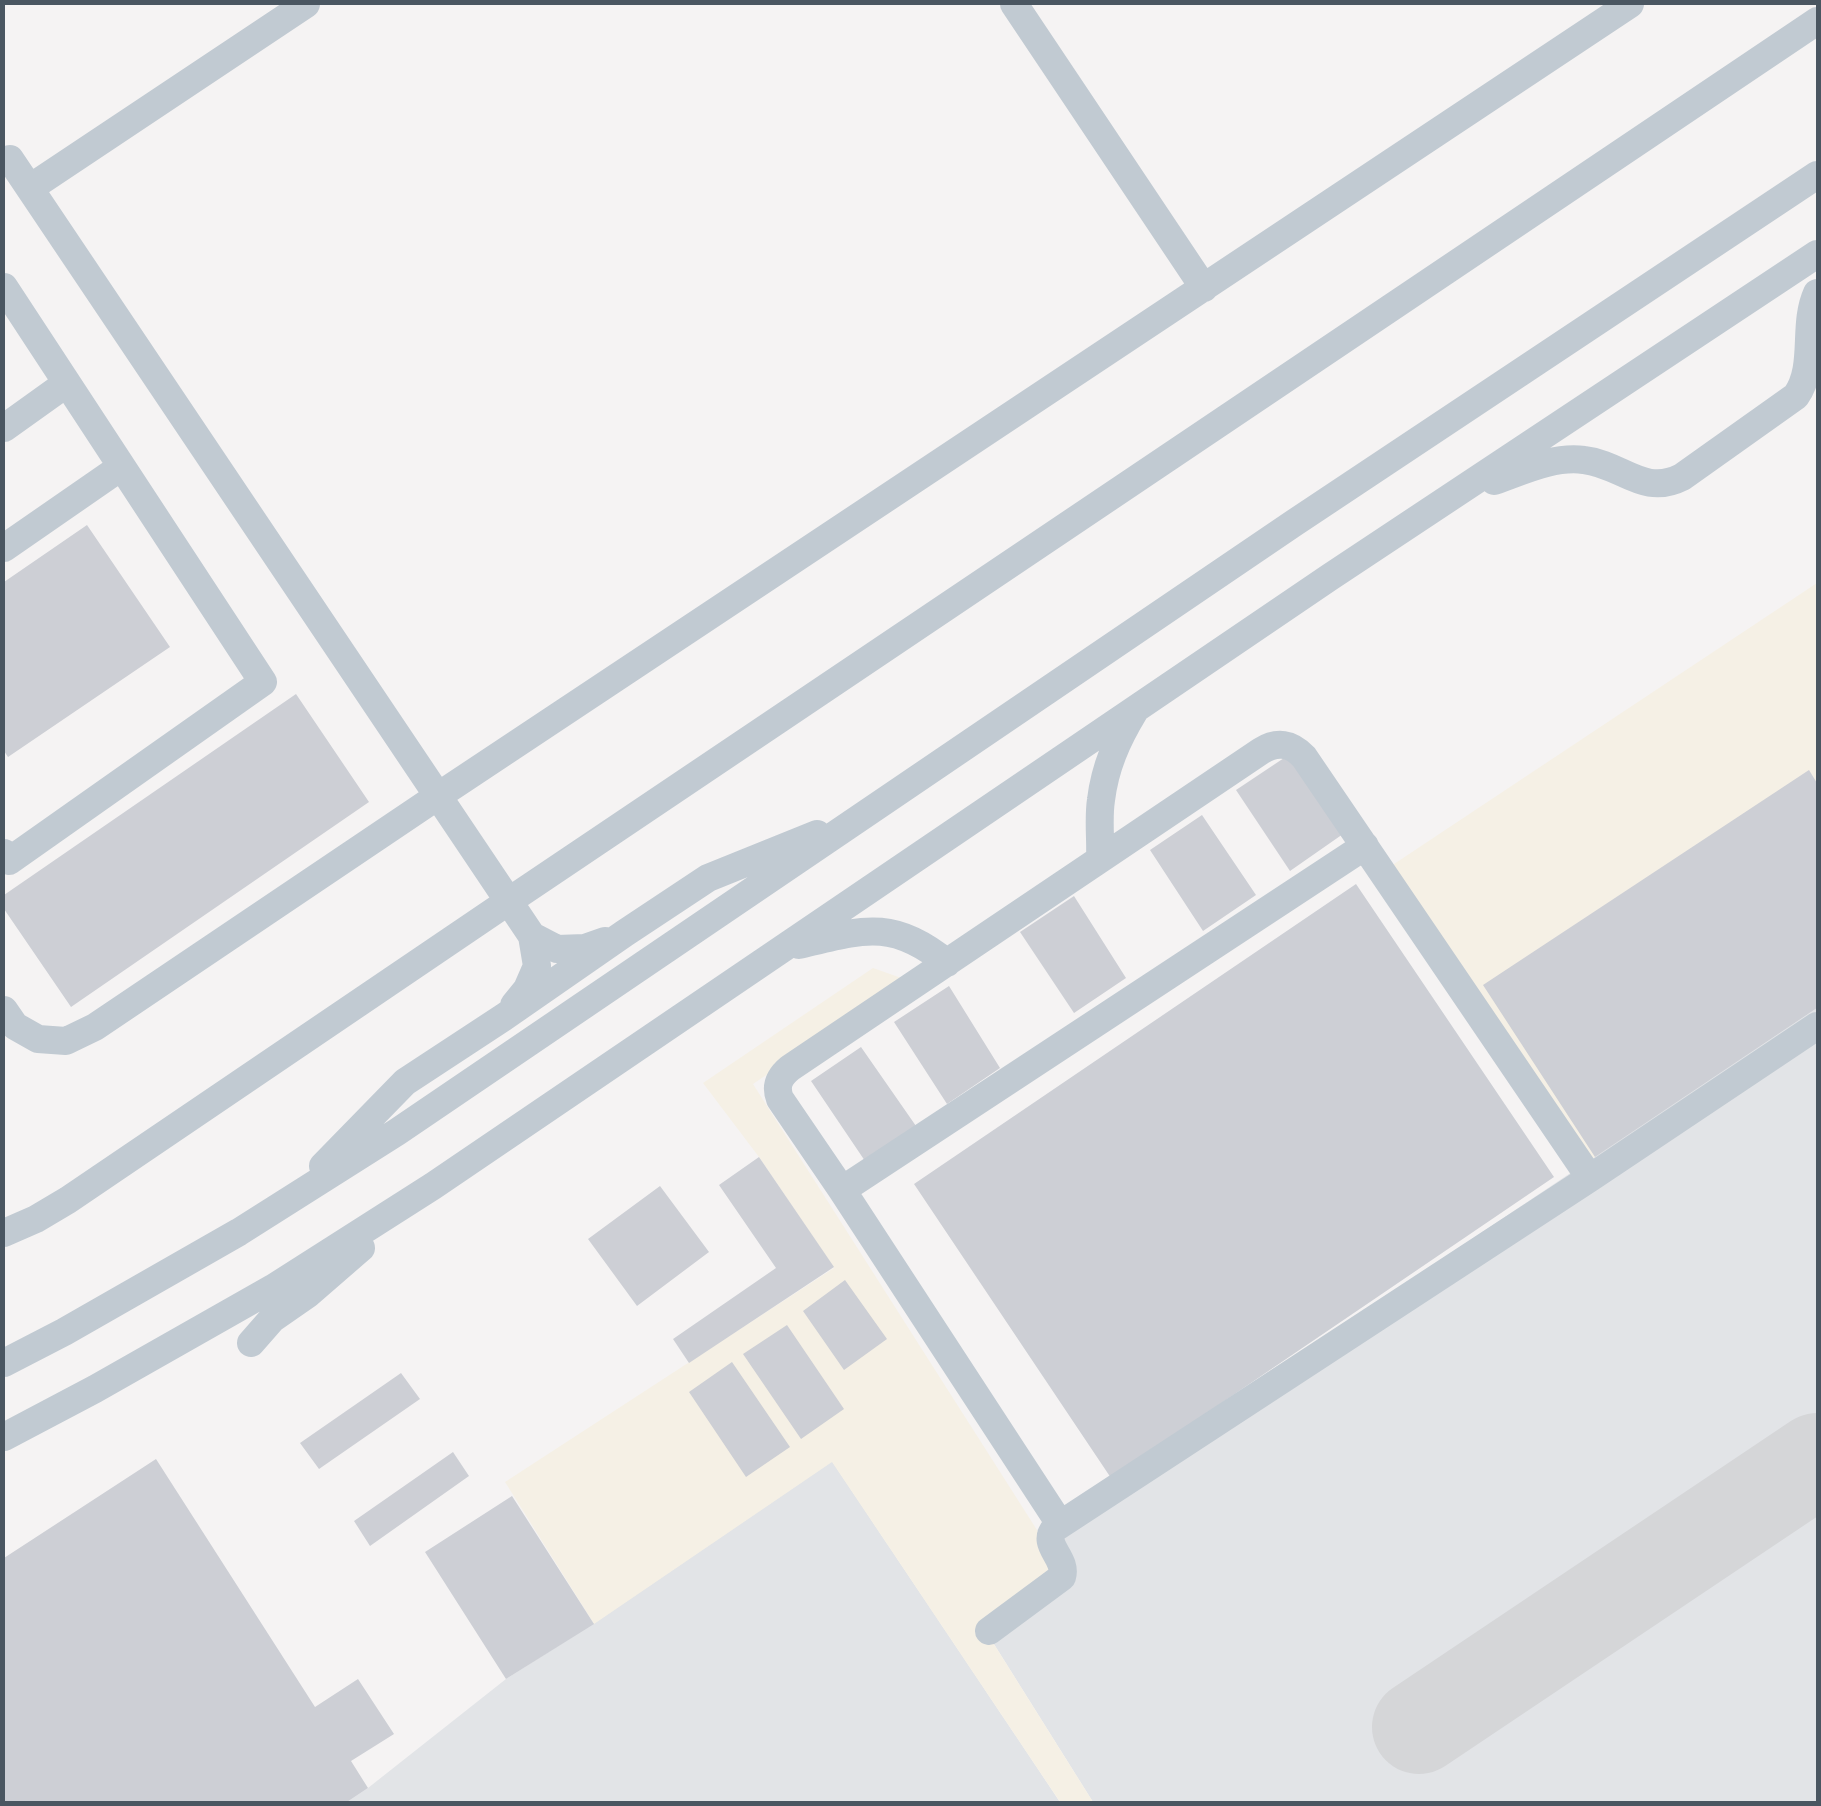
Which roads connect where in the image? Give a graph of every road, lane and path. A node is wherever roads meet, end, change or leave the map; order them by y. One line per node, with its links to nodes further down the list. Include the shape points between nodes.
1 (306, 4): 7 (street)
2 (1014, 4): 10 (street)
3 (1630, 4): 10 (street)
4 (1817, 21): 23 (street)
5 (6, 157): 7 (street)
6 (1817, 176): 19 (street, via 1294,523)
7 (30, 188): 18 (street)
8 (1817, 254): 15 (street)
9 (4, 286): 12 (street)
10 (1204, 288): 18 (street)
11 (1817, 293): 15 (street, via 1810,314 1807,377 1803,387 1796,396 1682,477 1652,484 1600,463 1569,459 1553,461)
12 (67, 383): 13 (street); 14 (street)
13 (4, 428)
14 (122, 467): 16 (street); 21 (street, via 263,682 8,861)
15 (1460, 492): 17 (street)
16 (4, 548)
17 (1137, 708): 22 (street, via 1119,737 1107,768 1101,802); 26 (street)
18 (438, 796): 23 (street); 28 (street, via 95,1027 66,1041 38,1039 15,1026)
19 (866, 814): 24 (street, via 708,878); 34 (street, via 398,1132)
20 (1365, 846): 22 (street, via 1304,757 1297,749 1279,744 1266,748); 31 (street); 33 (street)
21 (4, 853)
22 (1100, 859): 27 (street)
23 (509, 901): 25 (street); 35 (street, via 68,1200)
24 (625, 934): 25 (street, via 585,948 557,949); 29 (street)
25 (532, 936): 29 (street, via 537,966 527,989)
26 (783, 949): 27 (street, via 866,930 901,935 922,944); 32 (street)
27 (946, 963): 33 (street, via 782,1074 778,1083 780,1099)
28 (4, 1010)
29 (504, 1018): 34 (street, via 405,1082)
30 (1817, 1026): 31 (street)
31 (1590, 1178): 39 (street)
32 (433, 1186): 36 (street, via 308,1294 272,1318); 38 (street, via 273,1288 96,1389)
33 (842, 1190): 39 (street)
34 (289, 1200): 37 (street, via 239,1232)
35 (4, 1233)
36 (251, 1343)
37 (4, 1363)
38 (4, 1437)
39 (1060, 1524): 40 (street, via 1050,1532 1049,1539 1063,1567 1062,1577)
40 (989, 1632)

